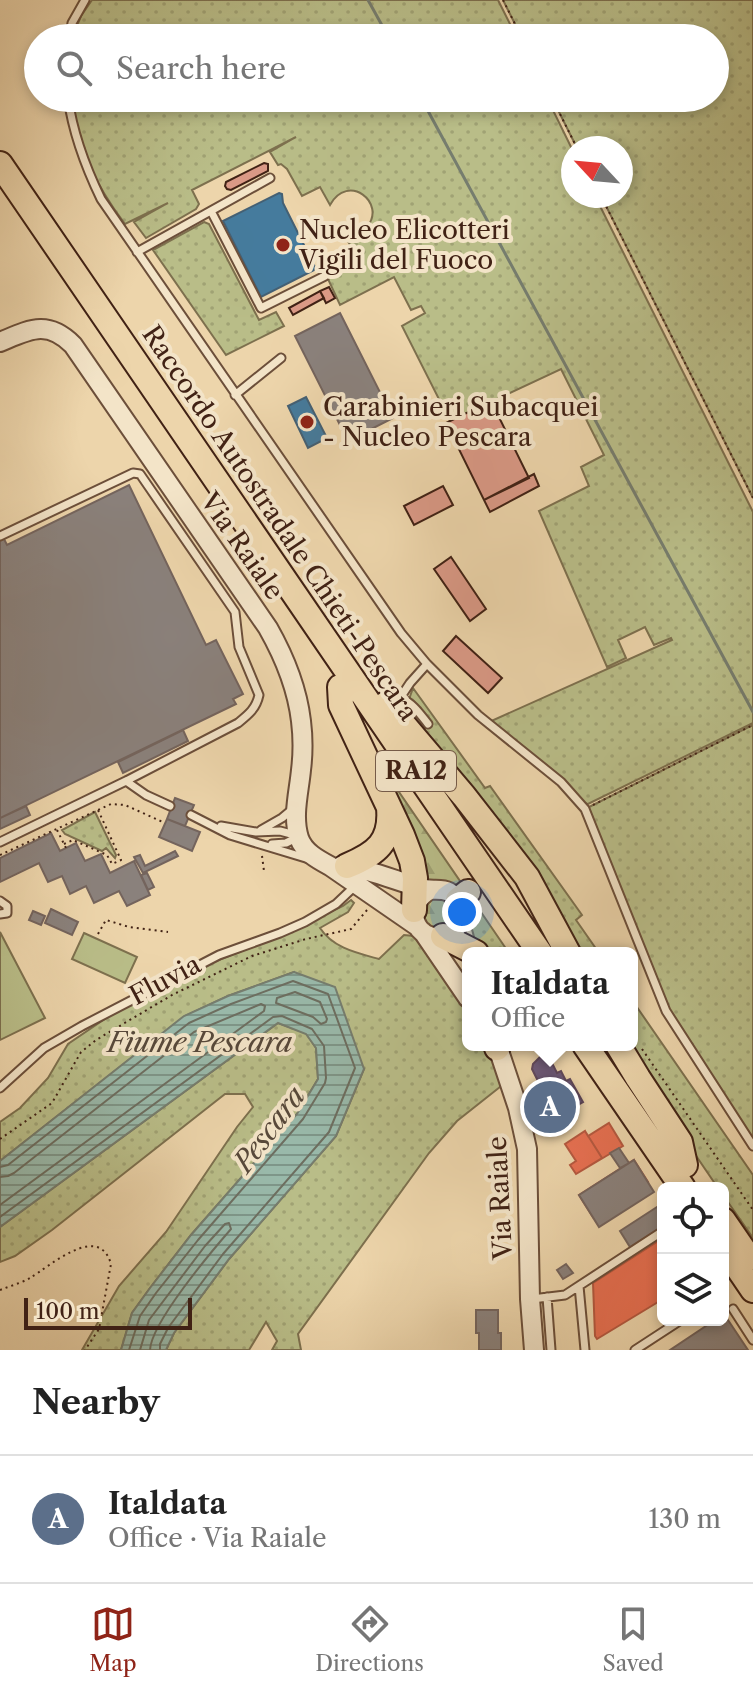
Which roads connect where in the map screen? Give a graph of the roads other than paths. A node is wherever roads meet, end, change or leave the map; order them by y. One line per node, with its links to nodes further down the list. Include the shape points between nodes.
1 (85, 0): 2 (lane)
2 (72, 24)
3 (70, 112): 8 (lane, via 89,174)
4 (0, 164): 14 (highway, Raccordo Autostradale Chieti-Pescara / RA12)
5 (270, 178): 7 (lane)
6 (0, 189): 16 (highway, Raccordo Autostradale Chieti-Pescara / RA12)
7 (211, 211): 8 (lane); 9 (lane, via 261,308)
8 (137, 252): 12 (lane)
9 (325, 276)
10 (0, 342): 21 (street, Via Raiale, via 39,328 73,345 268,628 298,698 303,743)
11 (281, 358): 12 (lane)
12 (235, 395): 15 (lane)
13 (0, 536): 19 (lane, via 136,472 235,612 239,647 259,695 252,711)
14 (291, 589): 17 (highway, via 312,604 362,674); 37 (highway, Raccordo Autostradale Chieti-Pescara / RA12)
15 (427, 664): 17 (lane); 47 (lane, via 585,809 666,1011)
16 (340, 687): 22 (highway, via 341,705); 36 (highway, Raccordo Autostradale Chieti-Pescara / RA12)
17 (394, 702): 18 (lane, via 407,701); 38 (highway, via 464,796 505,865 527,877)
18 (428, 724)
19 (126, 781): 20 (lane); 27 (lane)
20 (170, 806)
21 (296, 807): 25 (lane); 26 (street, Via Raiale)
22 (389, 808): 29 (highway, via 389,827 381,844); 32 (highway, via 412,861)
23 (191, 815): 24 (lane)
24 (211, 824): 25 (lane); 28 (lane)
25 (256, 832): 26 (lane)
26 (299, 837): 28 (lane); 29 (street, via 311,855)
27 (0, 842)
28 (264, 844): 29 (lane)
29 (344, 872): 32 (street); 32 (street, via 376,898); 46 (lane, via 336,904 280,933 219,955 70,1033 44,1048)
30 (0, 901): 33 (lane, via 7,906 7,913)
31 (462, 903): 32 (street, via 437,889); 32 (street, via 455,929); 35 (street)
32 (424, 913): 34 (highway); 39 (street)
33 (0, 914)
34 (468, 947)
35 (473, 947)
36 (518, 947)
37 (536, 947)
38 (565, 947)
39 (462, 986)
40 (499, 1051): 55 (street, Via Raiale, via 526,1141)
41 (574, 1051): 45 (highway)
42 (589, 1051): 45 (highway)
43 (607, 1051): 48 (highway)
44 (631, 1051): 48 (highway, via 638,1078 680,1142)
45 (605, 1075): 48 (highway)
46 (0, 1088)
47 (753, 1146)
48 (684, 1176)
49 (729, 1229): 52 (highway)
50 (657, 1235): 53 (lane)
51 (728, 1254): 54 (highway)
52 (753, 1263)
53 (579, 1286): 55 (lane, via 565,1295); 61 (lane)
54 (753, 1290)
55 (538, 1298): 59 (street, Via Raiale); 60 (lane)
56 (733, 1309): 58 (lane)
57 (672, 1326): 62 (lane)
58 (753, 1340)
59 (534, 1350)
60 (551, 1350)
61 (585, 1350)
62 (635, 1350)

